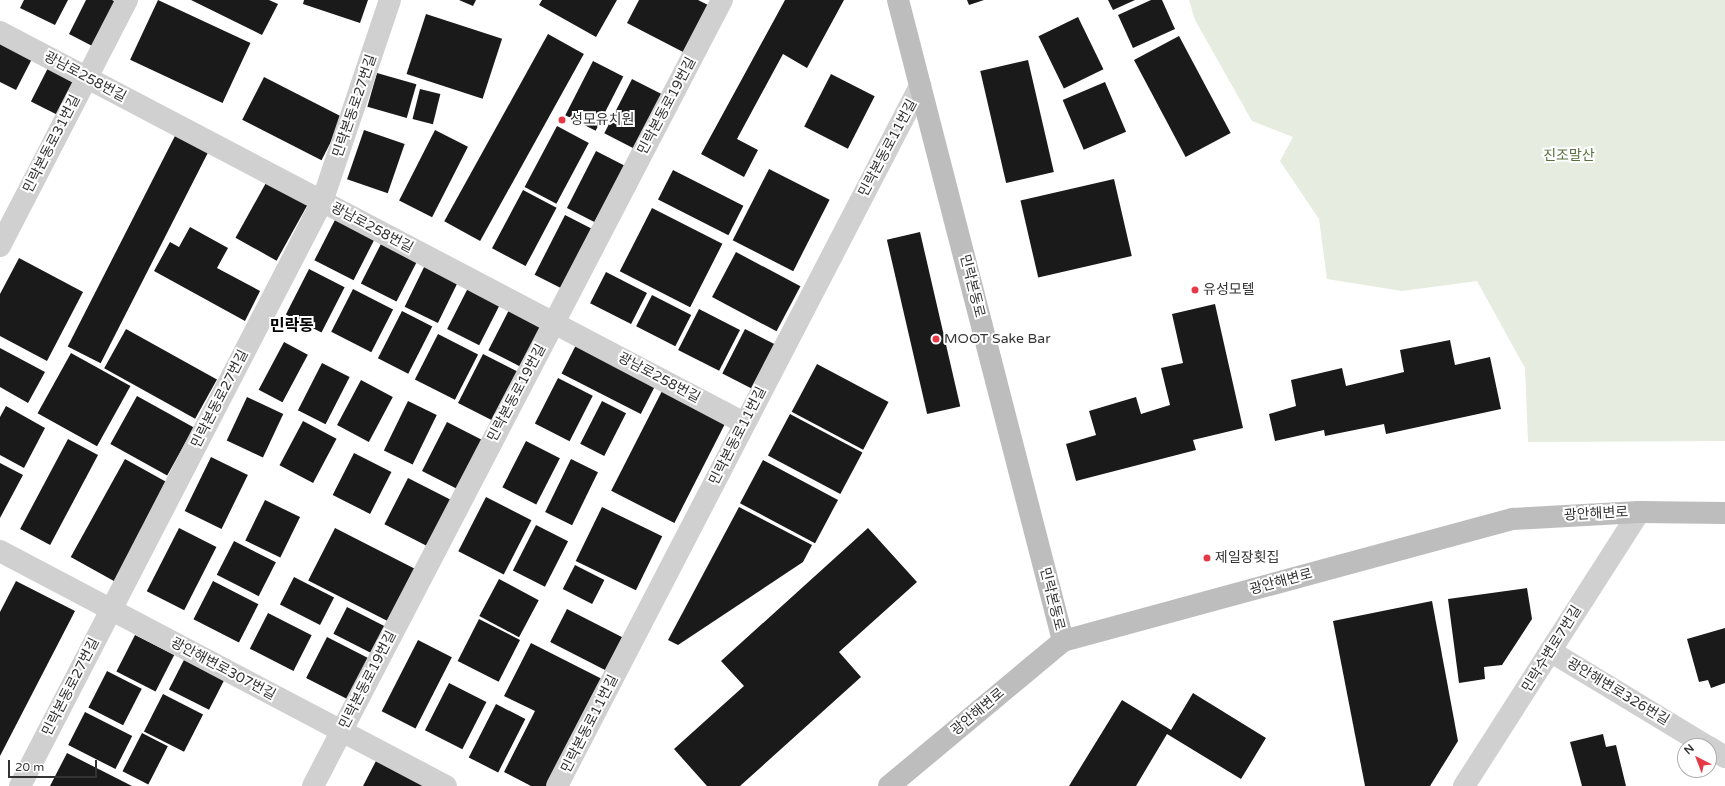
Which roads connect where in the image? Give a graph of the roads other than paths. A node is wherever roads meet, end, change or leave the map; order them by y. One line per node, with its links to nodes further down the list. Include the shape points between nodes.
1 (127, 0): 6 (street, 민락본동로31번길)
2 (390, 0): 8 (street, 민락본동로27번길)
3 (722, 0): 10 (street, 민락본동로19번길)
4 (898, 0): 7 (main road, 민락본동로)
5 (0, 32): 6 (street, 광남로258번길)
6 (87, 78): 8 (street, 광남로258번길); 9 (street, 민락본동로31번길)
7 (920, 86): 11 (street, 민락본동로11번길); 16 (main road, 민락본동로)
8 (322, 202): 10 (street, 광남로258번길); 15 (street, 민락본동로27번길)
9 (0, 246)
10 (554, 323): 11 (street, 광남로258번길); 18 (street, 민락본동로19번길)
11 (744, 423): 23 (street, 민락본동로11번길)
12 (1638, 512): 13 (main road, 광안해변로); 16 (main road, 광안해변로, via 1513,519); 17 (street, 민락수변로7번길)
13 (1725, 513)
14 (0, 551): 15 (street, 광안해변로307번길)
15 (111, 610): 18 (street, 광안해변로307번길); 20 (street, 민락본동로27번길)
16 (1063, 641): 24 (main road, 광안해변로)
17 (1550, 651): 19 (street, 광안해변로326번길); 25 (street, 민락수변로7번길)
18 (341, 731): 21 (street, 민락본동로19번길); 22 (street, 광안해변로307번길)
19 (1693, 738)
20 (20, 786)
21 (313, 786)
22 (446, 786)
23 (558, 786)
24 (889, 786)
25 (1464, 786)

